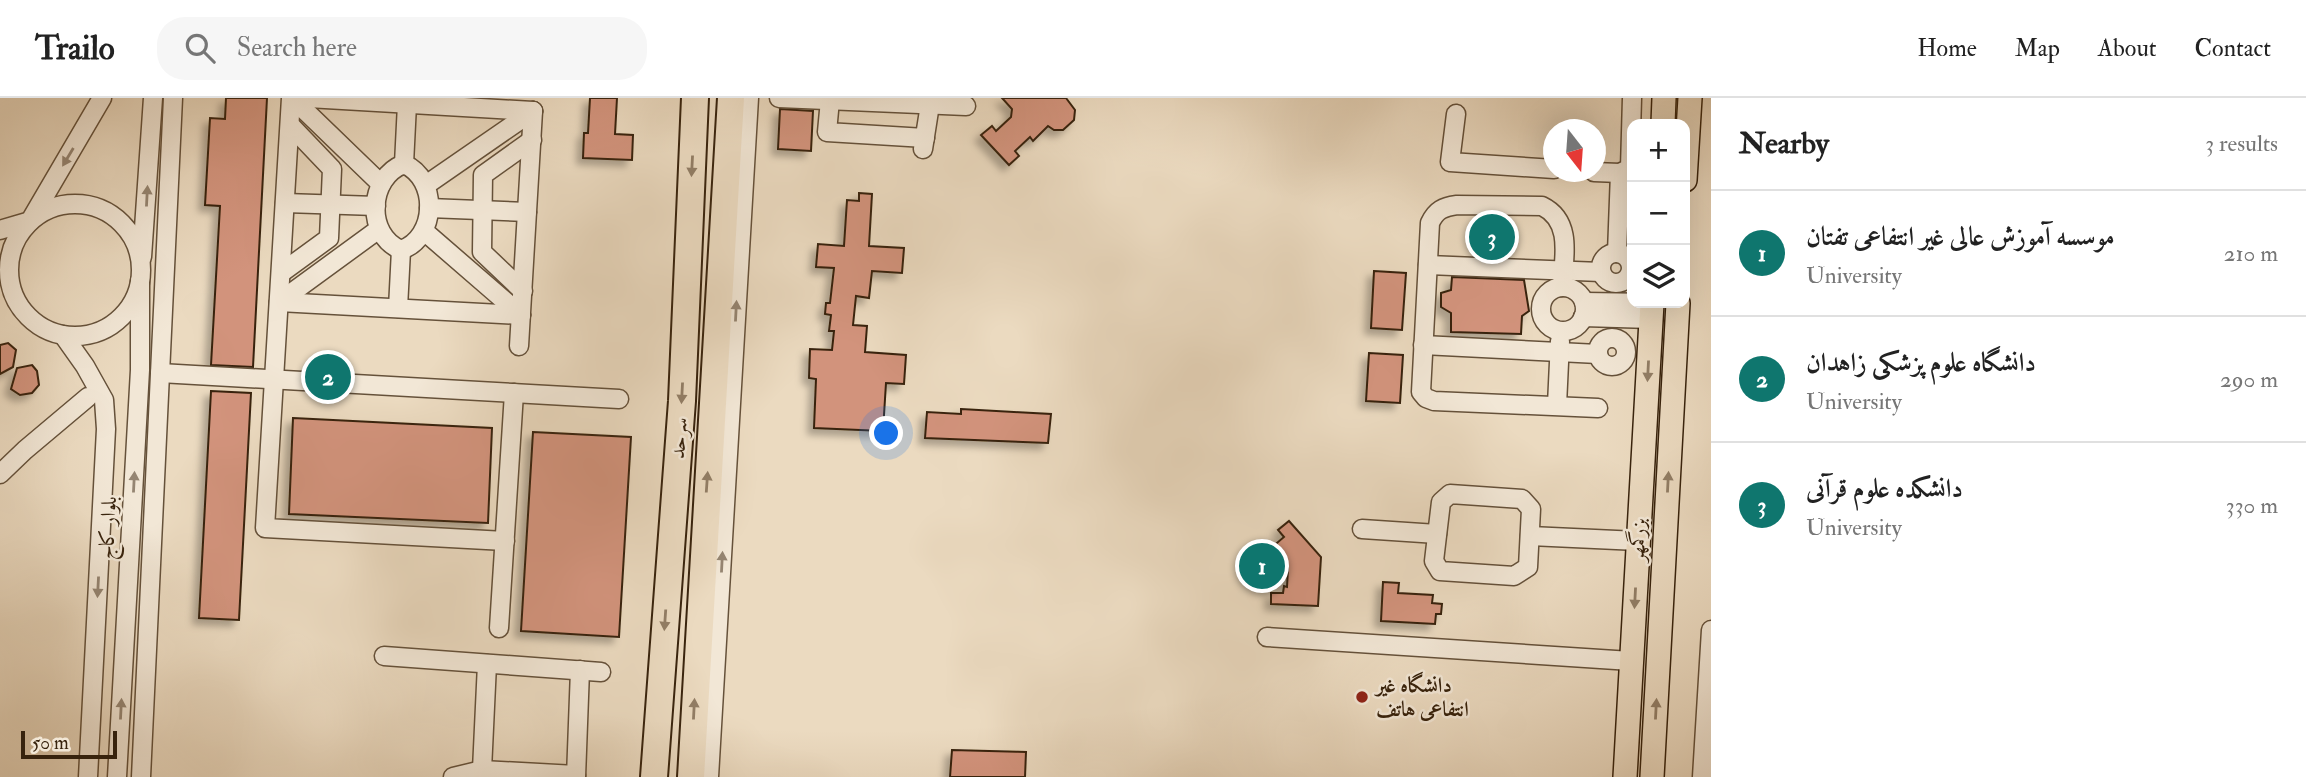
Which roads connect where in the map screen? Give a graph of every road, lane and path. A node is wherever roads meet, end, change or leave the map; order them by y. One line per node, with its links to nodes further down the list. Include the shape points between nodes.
1 (102, 98): 36 (street, one-way to 36)
2 (153, 98): 44 (street, بلوار کاج, one-way to 2)
3 (173, 98): 60 (street)
4 (292, 98): 22 (street); 28 (street)
5 (308, 98): 16 (street)
6 (695, 98): 89 (highway, سرحد, one-way to 89, via 682,401)
7 (731, 98): 90 (highway, سرحد, one-way to 7)
8 (749, 98): 91 (street, one-way to 8)
9 (779, 98): 10 (street)
10 (790, 98): 14 (street)
11 (1632, 98): 27 (street, via 1630,167)
12 (1664, 98): 20 (main road)
13 (1690, 98): 21 (main road)
14 (830, 100): 15 (street); 15 (street, via 827,132 924,144)
15 (930, 101): 17 (street)
16 (407, 104): 18 (street); 24 (street)
17 (966, 106)
18 (533, 111): 23 (street); 29 (street)
19 (1456, 114): 25 (street, via 1450,162)
20 (1663, 119)
21 (1689, 119)
22 (290, 125): 30 (street); 31 (street, via 332,169)
23 (532, 140): 34 (street, via 483,175); 35 (street)
24 (404, 164): 28 (street, via 394,168); 29 (street, via 422,176)
25 (1543, 168)
26 (1606, 172): 27 (street)
27 (1620, 173): 41 (street)
28 (381, 184): 32 (street)
29 (426, 186): 33 (street)
30 (285, 203): 31 (street); 45 (street)
31 (330, 204): 32 (street); 45 (street, via 328,238)
32 (376, 206): 37 (street)
33 (429, 208): 34 (street); 39 (street)
34 (482, 210): 35 (street); 47 (street, via 482,252)
35 (527, 212): 47 (street)
36 (30, 221): 38 (street); 44 (street, via 63,205 99,208 128,230 137,246); 55 (street, via 16,241 9,264 14,296 34,321)
37 (379, 229): 40 (street, via 391,246); 48 (street)
38 (0, 230)
39 (424, 231): 40 (street, via 412,246); 53 (street)
40 (401, 250): 49 (street)
41 (1617, 253): 43 (street, via 1603,260); 43 (street, via 1629,260 1628,278 1615,284)
42 (1428, 265): 46 (street); 46 (street, via 1430,223 1444,207 1542,205 1561,221); 56 (street)
43 (1601, 272): 46 (street)
44 (141, 273): 55 (street, via 129,308 107,328); 68 (street, بلوار کاج)
45 (281, 273): 48 (street)
46 (1562, 279): 51 (street, via 1576,291); 54 (street, via 1544,298 1541,312 1547,324)
47 (523, 291): 53 (street)
48 (279, 302): 49 (street); 61 (street)
49 (398, 308): 53 (street)
50 (1678, 308): 93 (main road, بزرگمهر, one-way to 50)
51 (1584, 309): 52 (street); 54 (street, via 1574,328)
52 (1652, 309): 74 (main road, بزرگمهر, one-way to 74)
53 (521, 316): 57 (street)
54 (1560, 331): 58 (street)
55 (63, 335): 67 (street, بلوار کاج, via 104,400)
56 (1423, 345): 58 (street); 65 (street, via 1420,381 1426,398)
57 (519, 346)
58 (1559, 352): 59 (street); 65 (street)
59 (1598, 354)
60 (160, 373): 61 (street); 87 (street)
61 (274, 380): 62 (street); 73 (street, via 265,528)
62 (514, 393): 64 (street); 73 (street)
63 (88, 397): 69 (street)
64 (619, 399)
65 (1557, 405): 66 (street)
66 (1598, 408)
67 (106, 429): 68 (street); 85 (street, بلوار کاج, one-way to 85)
68 (136, 429): 86 (street, بلوار کاج, one-way to 68)
69 (0, 474)
70 (1362, 529): 71 (street)
71 (1437, 534): 72 (street, via 1441,502 1450,494 1522,499 1531,509); 72 (street, via 1434,561 1440,571 1514,576 1528,567)
72 (1530, 536): 74 (street)
73 (505, 541): 75 (street)
74 (1638, 541): 79 (main road, بزرگمهر, one-way to 79)
75 (499, 628)
76 (1711, 630): 94 (street)
77 (1267, 637): 79 (street)
78 (384, 656): 80 (street)
79 (1631, 661): 92 (main road, بزرگمهر)
80 (487, 664): 81 (street); 83 (street)
81 (580, 670): 82 (street); 84 (street)
82 (601, 672)
83 (482, 770): 84 (street); 88 (street)
84 (576, 776)
85 (88, 777)
86 (117, 777)
87 (141, 777)
88 (453, 777)
89 (654, 777)
90 (691, 777)
91 (709, 777)
92 (1625, 777)
93 (1652, 777)
94 (1702, 777)

